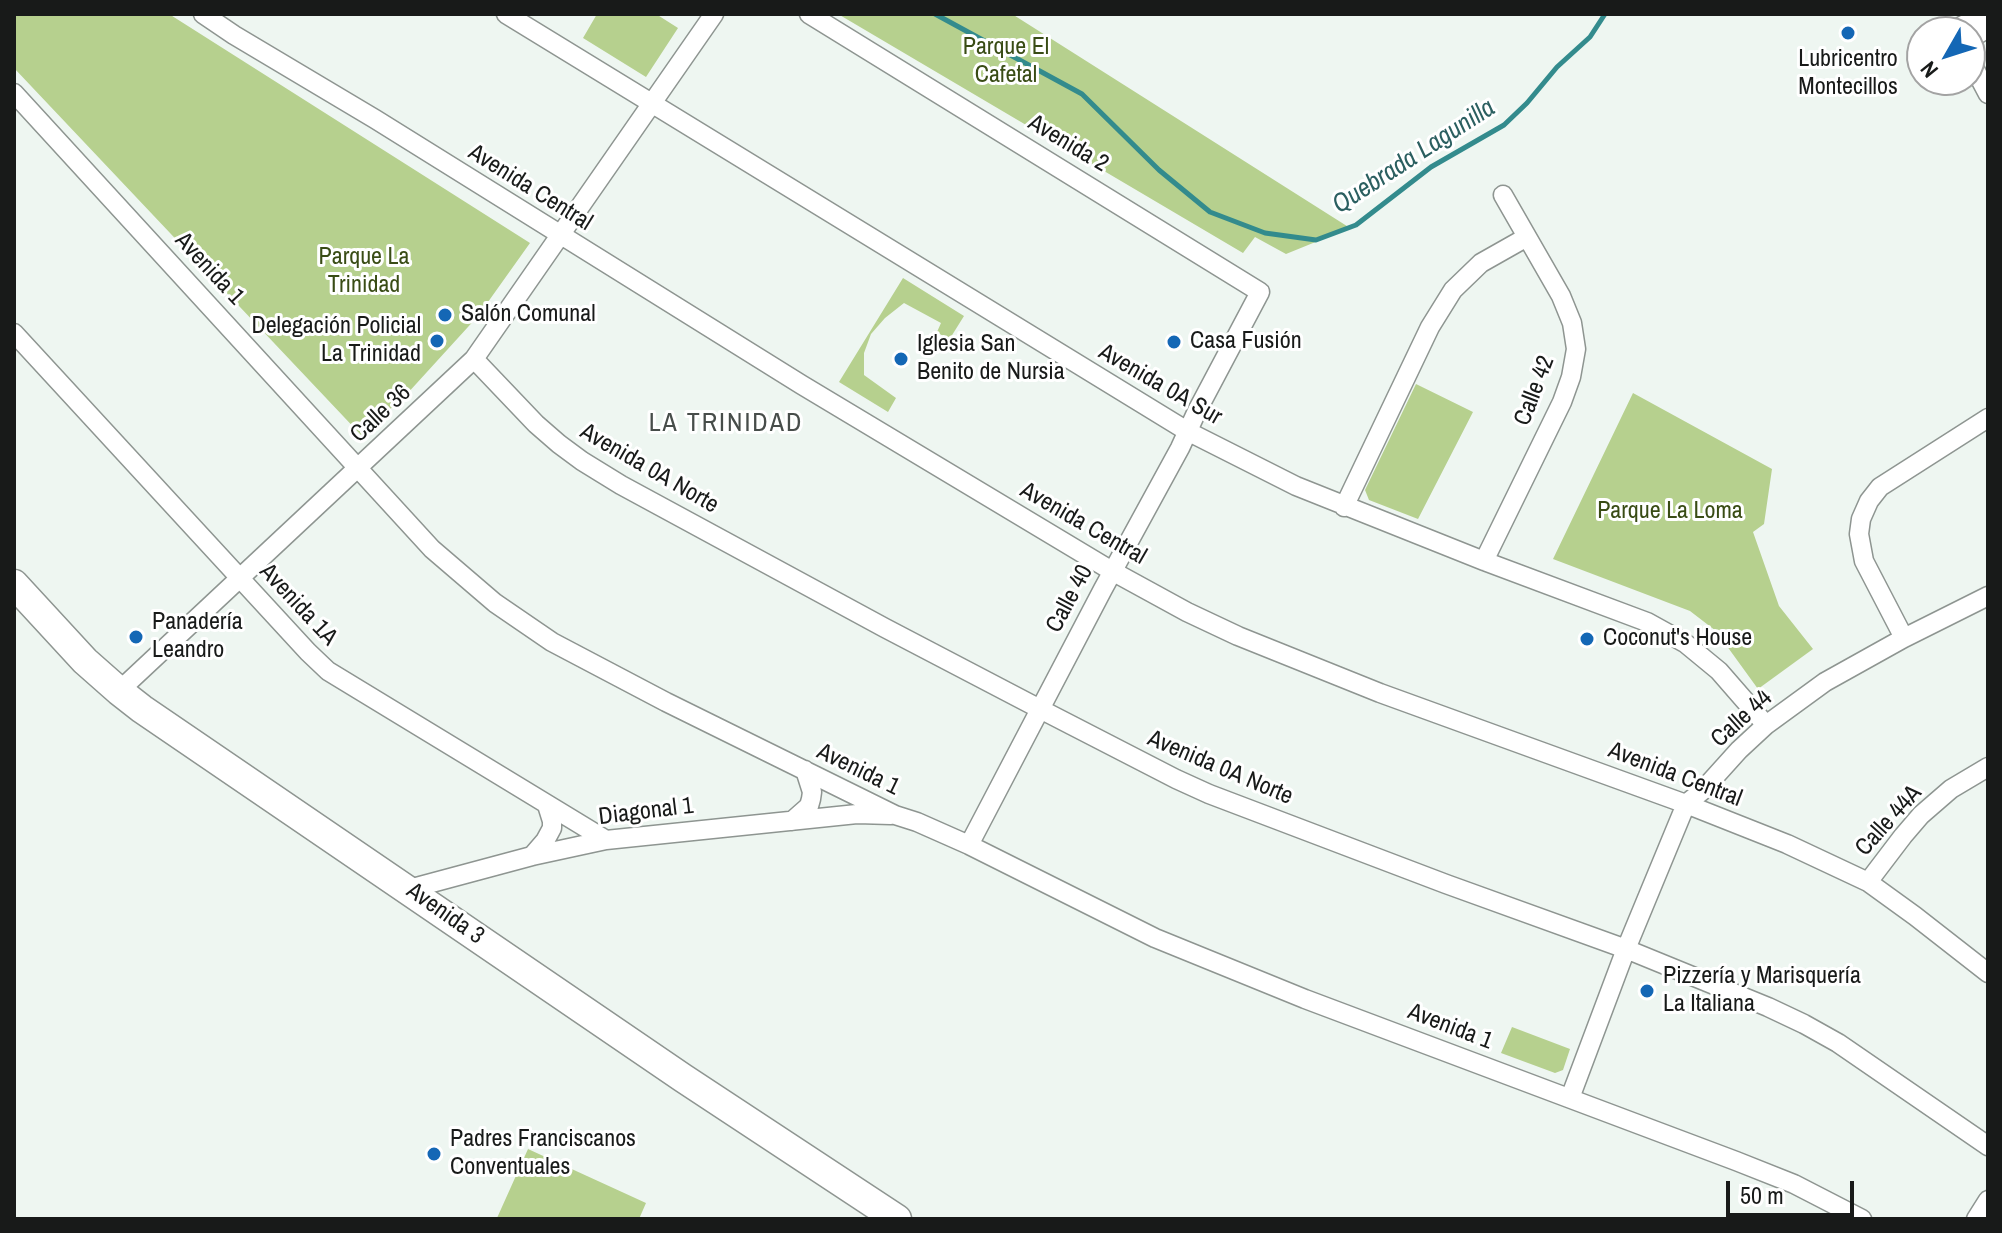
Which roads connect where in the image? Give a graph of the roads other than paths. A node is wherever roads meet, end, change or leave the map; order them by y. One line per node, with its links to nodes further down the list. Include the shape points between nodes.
1 (203, 14): 8 (street, Avenida Central)
2 (506, 14): 6 (street, Avenida 0A Sur)
3 (714, 14): 6 (street, Calle 36)
4 (809, 14): 10 (street, Avenida 2)
5 (14, 93): 15 (street, Avenida 1)
6 (651, 104): 8 (street, Calle 36); 14 (street, Avenida 0A Sur)
7 (1503, 195): 9 (street, Calle 42)
8 (561, 236): 12 (street, Calle 36); 18 (street, Avenida Central)
9 (1527, 237): 16 (street, via 1481,263 1453,290); 17 (street, Calle 42, via 1561,296 1576,349 1562,402)
10 (1260, 292): 14 (street, Calle 40)
11 (14, 333): 19 (street, Avenida 1A)
12 (474, 359): 15 (street, Calle 36); 24 (street, Avenida 0A Norte, via 536,424 582,461)
13 (1988, 418): 22 (street, via 1880,487 1861,519 1864,561)
14 (1187, 431): 16 (street, Avenida 0A Sur); 18 (street, Calle 40)
15 (359, 468): 19 (street, Calle 36); 27 (street, Avenida 1, via 432,549 516,618 569,652)
16 (1344, 507): 17 (street, Avenida 0A Sur)
17 (1484, 561): 25 (street, Avenida 0A Sur, via 1647,622 1685,643 1719,671)
18 (1112, 571): 24 (street, Calle 40); 28 (street, Avenida Central, via 1238,636)
19 (240, 578): 23 (street, Calle 36); 29 (street, Avenida 1A, via 328,671)
20 (14, 584): 23 (main road, Avenida 3)
21 (1988, 596): 22 (street, Calle 44)
22 (1904, 638): 25 (street, Calle 44, via 1825,682)
23 (119, 691): 36 (main road, Avenida 3)
24 (1040, 709): 33 (street, Calle 40); 37 (street, Avenida 0A Norte, via 1209,794)
25 (1766, 725): 28 (street, Calle 44)
26 (1988, 767): 35 (street, Calle 44A, via 1921,815)
27 (805, 770): 30 (street, Avenida 1); 31 (street, via 811,799)
28 (1686, 804): 35 (street, Avenida Central); 37 (street, Calle 44)
29 (547, 805): 32 (street, Avenida 1A); 34 (street, via 552,828)
30 (895, 815): 31 (street, Diagonal 1); 33 (street, Avenida 1)
31 (792, 821): 32 (street, Diagonal 1)
32 (606, 840): 34 (street, Diagonal 1)
33 (969, 845): 39 (street, Avenida 1, via 1204,959)
34 (532, 856): 36 (street, Diagonal 1)
35 (1868, 882): 38 (street, Avenida Central)
36 (409, 889): 42 (main road, Avenida 3)
37 (1626, 949): 39 (street, Calle 44); 40 (street, Avenida 0A Norte, via 1804,1024)
38 (1988, 971)
39 (1570, 1098): 43 (street, Avenida 1, via 1794,1184)
40 (1988, 1146)
41 (1988, 1200): 44 (street)
42 (897, 1219)
43 (1862, 1219)
44 (1976, 1219)

